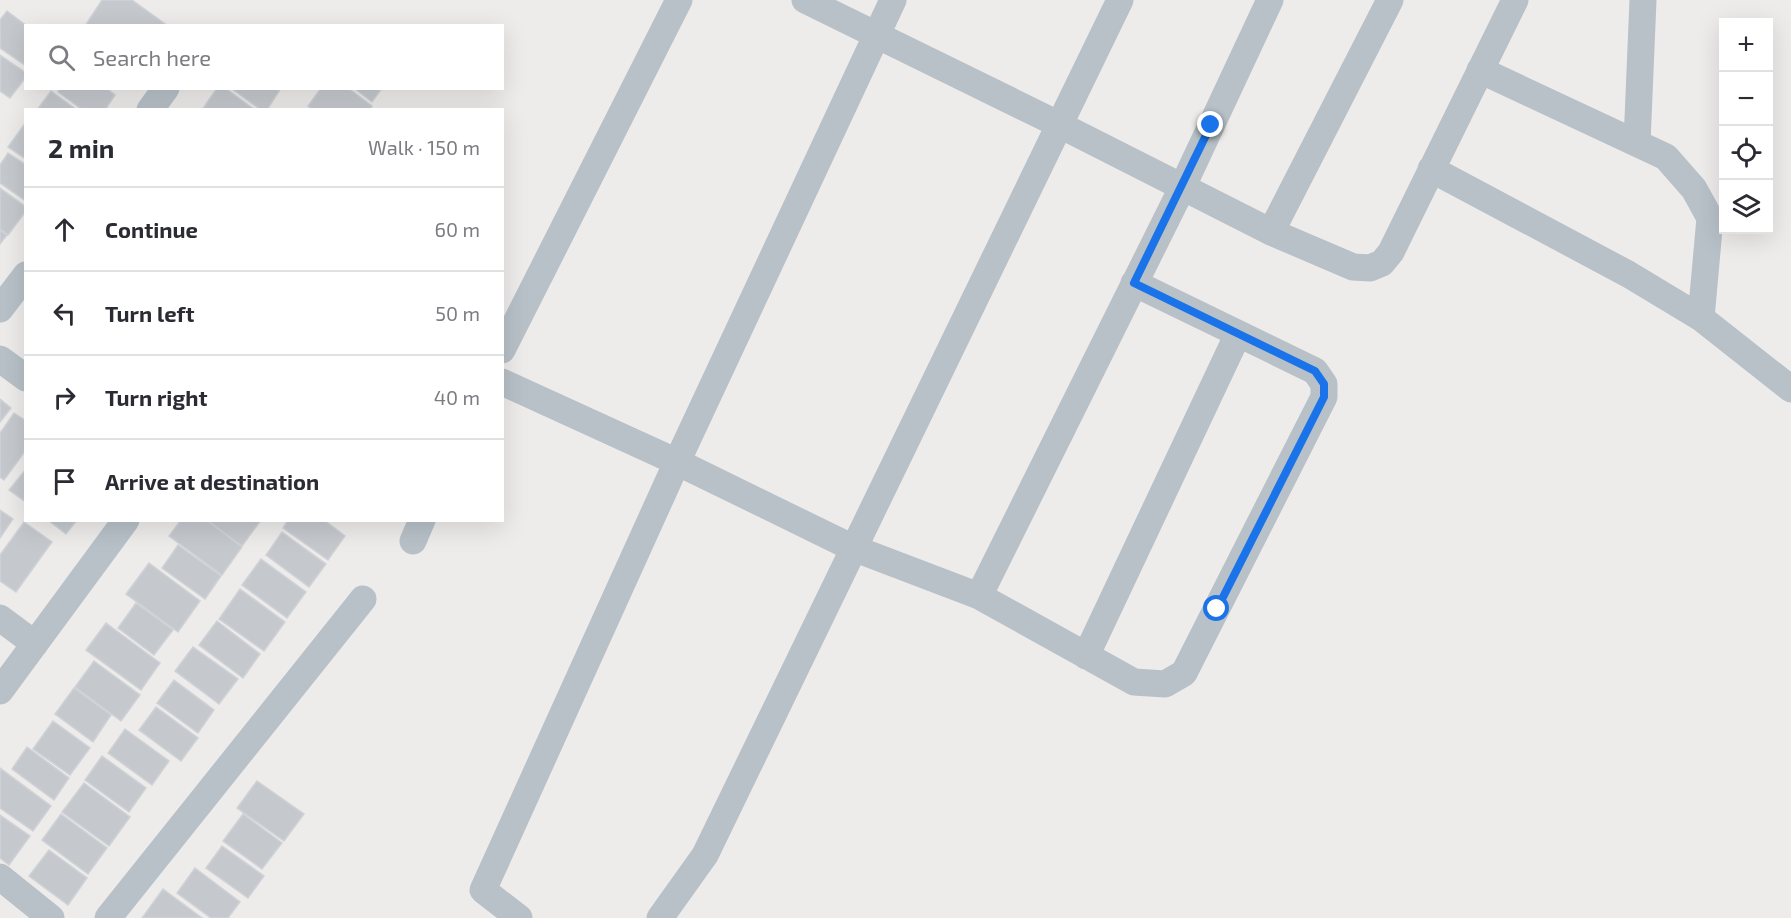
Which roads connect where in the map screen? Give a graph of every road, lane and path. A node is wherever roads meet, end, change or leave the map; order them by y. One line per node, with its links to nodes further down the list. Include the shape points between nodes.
1 (679, 0): 23 (street)
2 (805, 0): 9 (street)
3 (893, 0): 9 (street)
4 (1120, 0): 13 (street)
5 (1270, 0): 16 (street)
6 (1390, 0): 17 (street)
7 (1515, 0): 10 (street)
8 (1643, 0): 14 (street)
9 (876, 36): 13 (street); 28 (street)
10 (1480, 70): 14 (street); 15 (street)
11 (165, 90): 12 (street)
12 (151, 108)
13 (1058, 124): 16 (street); 30 (street)
14 (1636, 143): 21 (street, via 1666,157 1694,189 1710,218)
15 (1431, 169): 17 (street, via 1391,252 1382,263 1370,268 1353,267); 21 (street, via 1628,274)
16 (1182, 188): 17 (street); 19 (street)
17 (1271, 232)
18 (24, 278): 20 (street)
19 (1134, 283): 22 (street); 31 (street)
20 (0, 309)
21 (1701, 318): 27 (street)
22 (1238, 334): 35 (street); 35 (street, via 1315,371 1324,384 1324,397 1184,673 1165,684 1134,682)
23 (504, 346)
24 (0, 360): 25 (street)
25 (24, 377)
26 (504, 383): 28 (street)
27 (1791, 389)
28 (676, 462): 30 (street); 40 (street, via 483,890)
29 (125, 522): 34 (street)
30 (853, 548): 31 (street); 41 (street, via 705,855)
31 (979, 596): 35 (street)
32 (363, 599): 39 (street)
33 (0, 618): 34 (street)
34 (35, 644): 36 (street)
35 (1086, 656)
36 (0, 691)
37 (0, 877): 38 (street)
38 (51, 918)
39 (108, 918)
40 (519, 918)
41 (660, 918)

